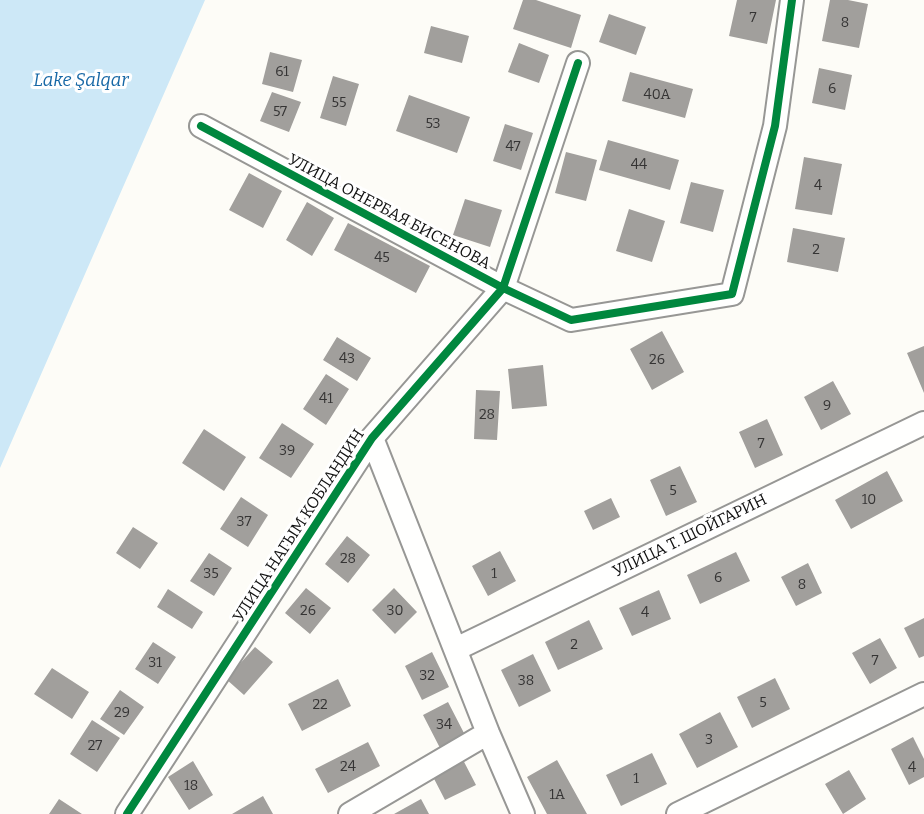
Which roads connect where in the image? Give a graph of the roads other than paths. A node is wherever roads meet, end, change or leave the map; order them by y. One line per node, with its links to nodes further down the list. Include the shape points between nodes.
1 (792, 0): 4 (street, УЛИЦА ОНЕРБАЯ БИСЕНОВА, via 775,126 732,294 571,320)
2 (578, 63): 4 (street, УЛИЦА НАГЫМ КОБЛАНДИН)
3 (201, 126): 4 (street, УЛИЦА ОНЕРБАЯ БИСЕНОВА)
4 (503, 288): 6 (street, УЛИЦА НАГЫМ КОБЛАНДИН)
5 (924, 423): 7 (street, УЛИЦА Т. ШОЙГАРИН)
6 (372, 438): 7 (street); 10 (street, УЛИЦА НАГЫМ КОБЛАНДИН)
7 (456, 649): 9 (street)
8 (924, 694): 13 (street)
9 (489, 733): 11 (street); 12 (street)
10 (127, 814)
11 (350, 814)
12 (523, 814)
13 (678, 814)

